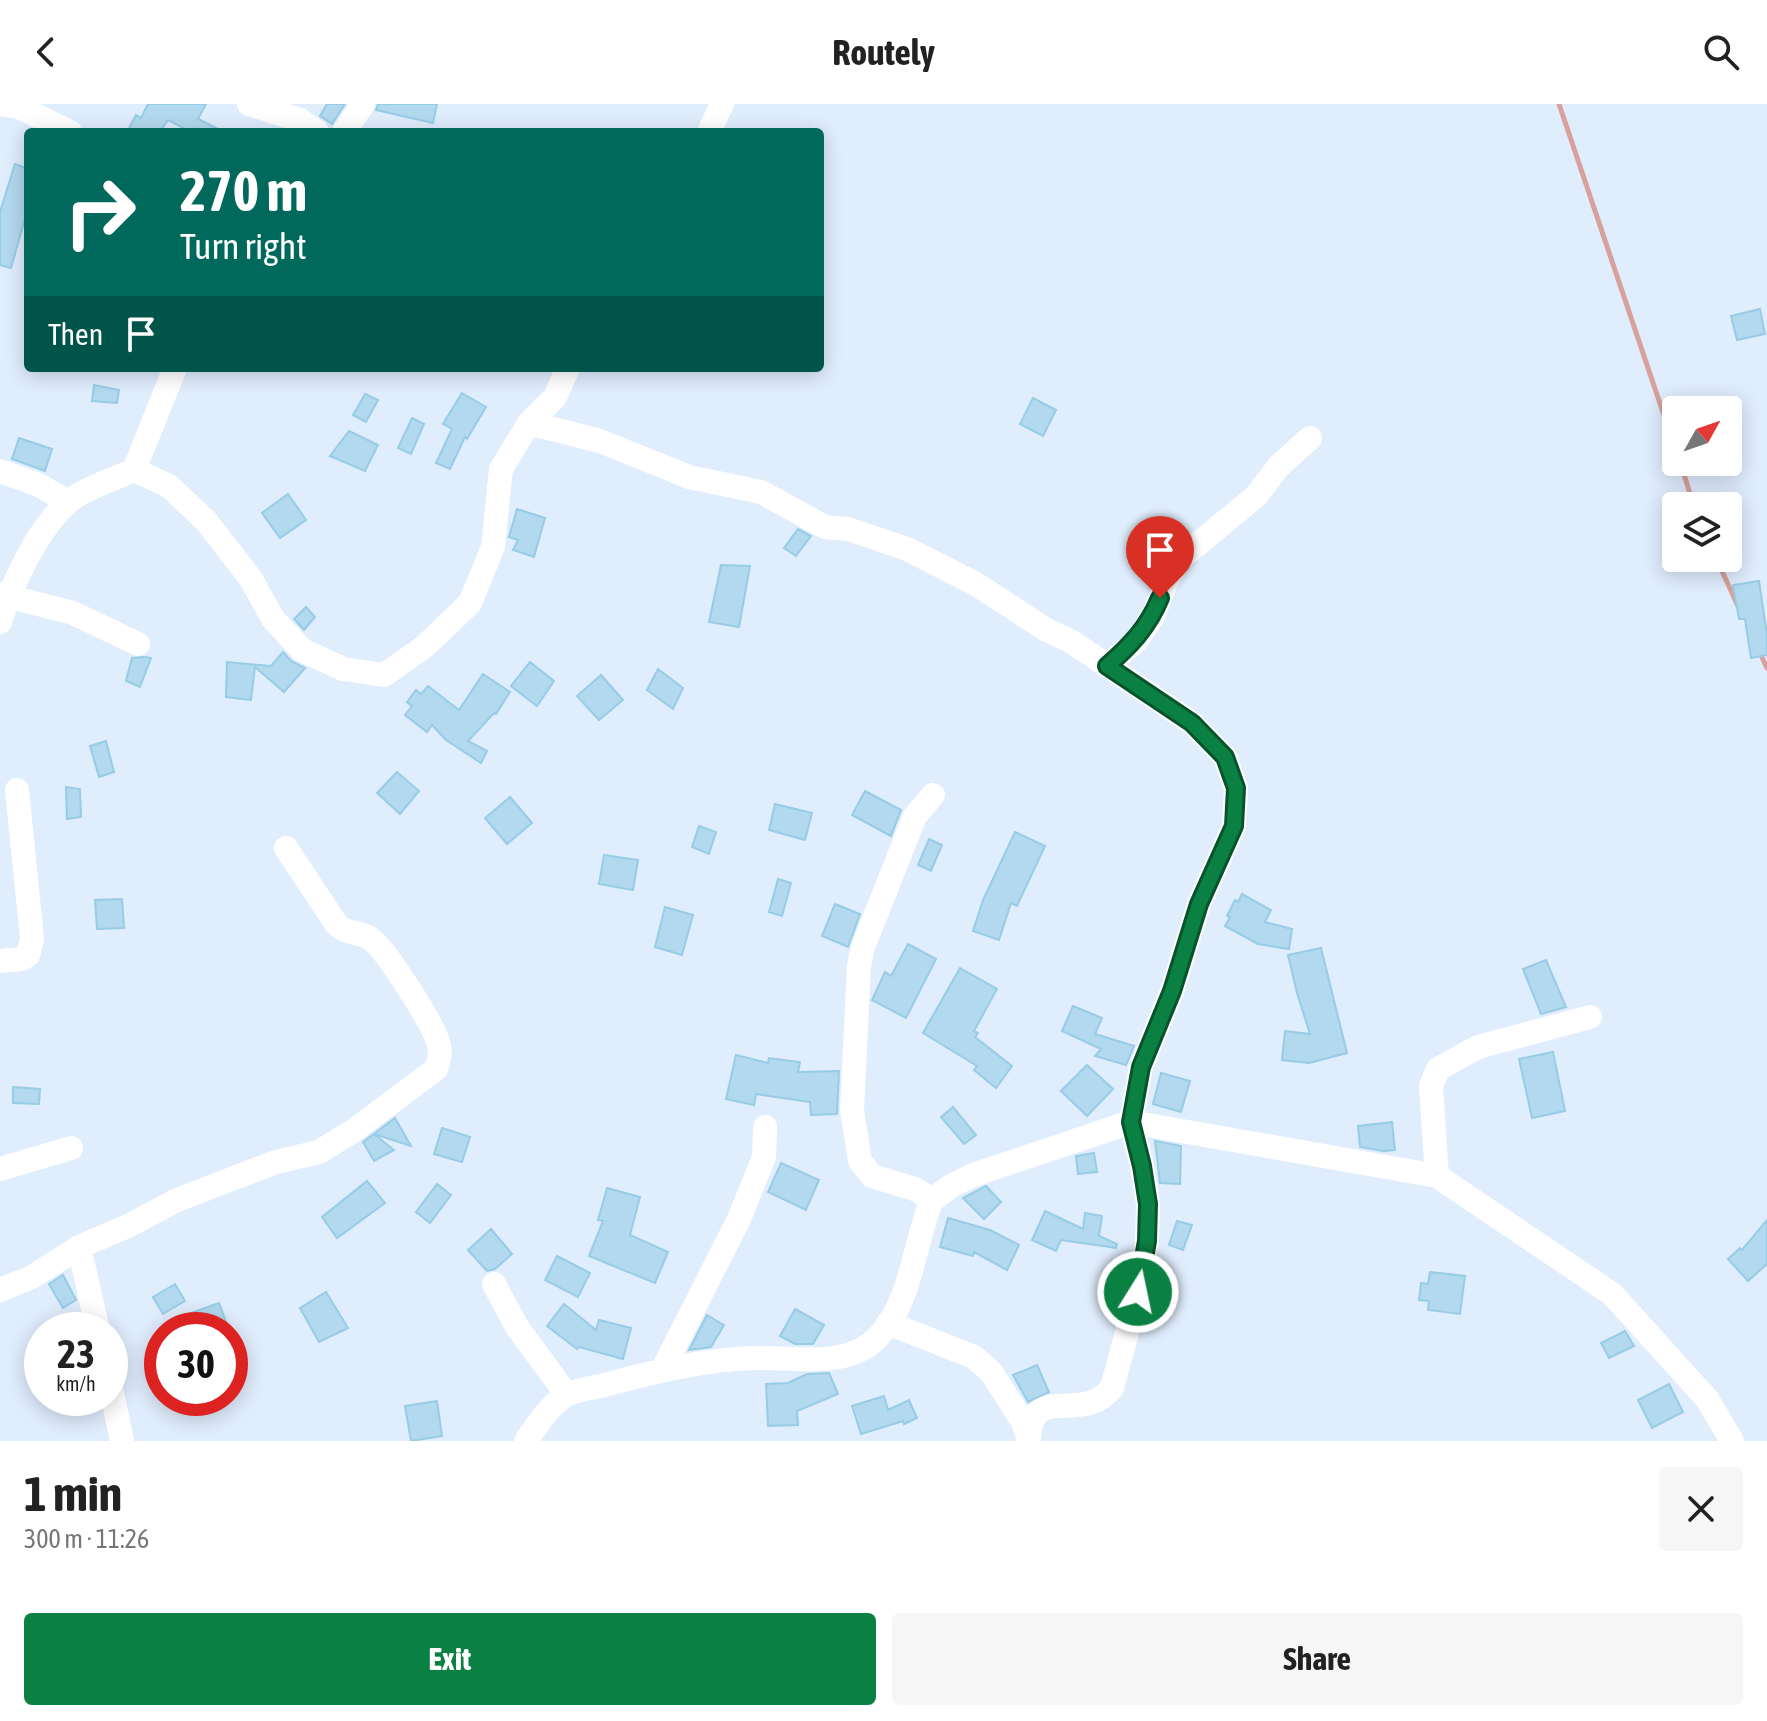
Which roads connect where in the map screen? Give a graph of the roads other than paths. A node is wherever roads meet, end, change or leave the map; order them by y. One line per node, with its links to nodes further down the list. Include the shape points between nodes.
1 (0, 104): 5 (street, via 19,107)
2 (249, 104): 6 (street)
3 (363, 104): 7 (street)
4 (722, 104): 8 (street)
5 (62, 128)
6 (311, 128)
7 (347, 128)
8 (711, 128)
9 (173, 372): 13 (street)
10 (566, 372): 11 (street, via 555,397)
11 (529, 423): 13 (street, via 501,469 493,547 470,603 424,647 384,675 343,669 302,650 273,619 251,579 206,521 169,486); 19 (street, via 600,441 689,477 761,492 825,527 848,529 907,549 976,584)
12 (1310, 438): 19 (street, via 1256,496 1181,558 1136,641)
13 (134, 470): 15 (street)
14 (0, 471): 15 (street)
15 (68, 502): 16 (street)
16 (4, 595): 17 (street); 18 (street, via 73,613)
17 (0, 622)
18 (138, 644)
19 (1107, 666): 25 (street, via 1192,723 1225,757 1236,788 1234,826 1199,904 1141,1067)
20 (17, 790): 23 (street, via 32,939 28,955)
21 (933, 795): 30 (street, via 915,816 863,947 852,1110 860,1161 872,1176)
22 (286, 848): 31 (street, via 337,925 374,942 415,998 439,1044 436,1069 319,1152 276,1162 177,1200)
23 (0, 961)
24 (1590, 1017): 29 (street, via 1478,1047 1438,1069 1431,1086)
25 (1131, 1122): 29 (street); 30 (street, via 973,1175); 39 (street, via 1148,1204 1147,1241 1112,1388 1088,1406 1038,1411)
26 (765, 1127): 36 (street, via 764,1157 739,1219)
27 (71, 1148): 28 (street)
28 (0, 1169)
29 (1437, 1176): 42 (street, via 1612,1294 1707,1399)
30 (932, 1200): 35 (street, via 904,1292)
31 (79, 1247): 33 (street); 34 (street)
32 (494, 1284): 37 (street, via 517,1327)
33 (0, 1290)
34 (94, 1312)
35 (888, 1323): 36 (street, via 866,1348 838,1359 754,1358); 39 (street, via 974,1357 991,1372)
36 (663, 1369): 37 (street)
37 (567, 1395): 41 (street, via 542,1417)
38 (117, 1416): 40 (street)
39 (1029, 1439)
40 (122, 1441)
41 (526, 1441)
42 (1732, 1441)

